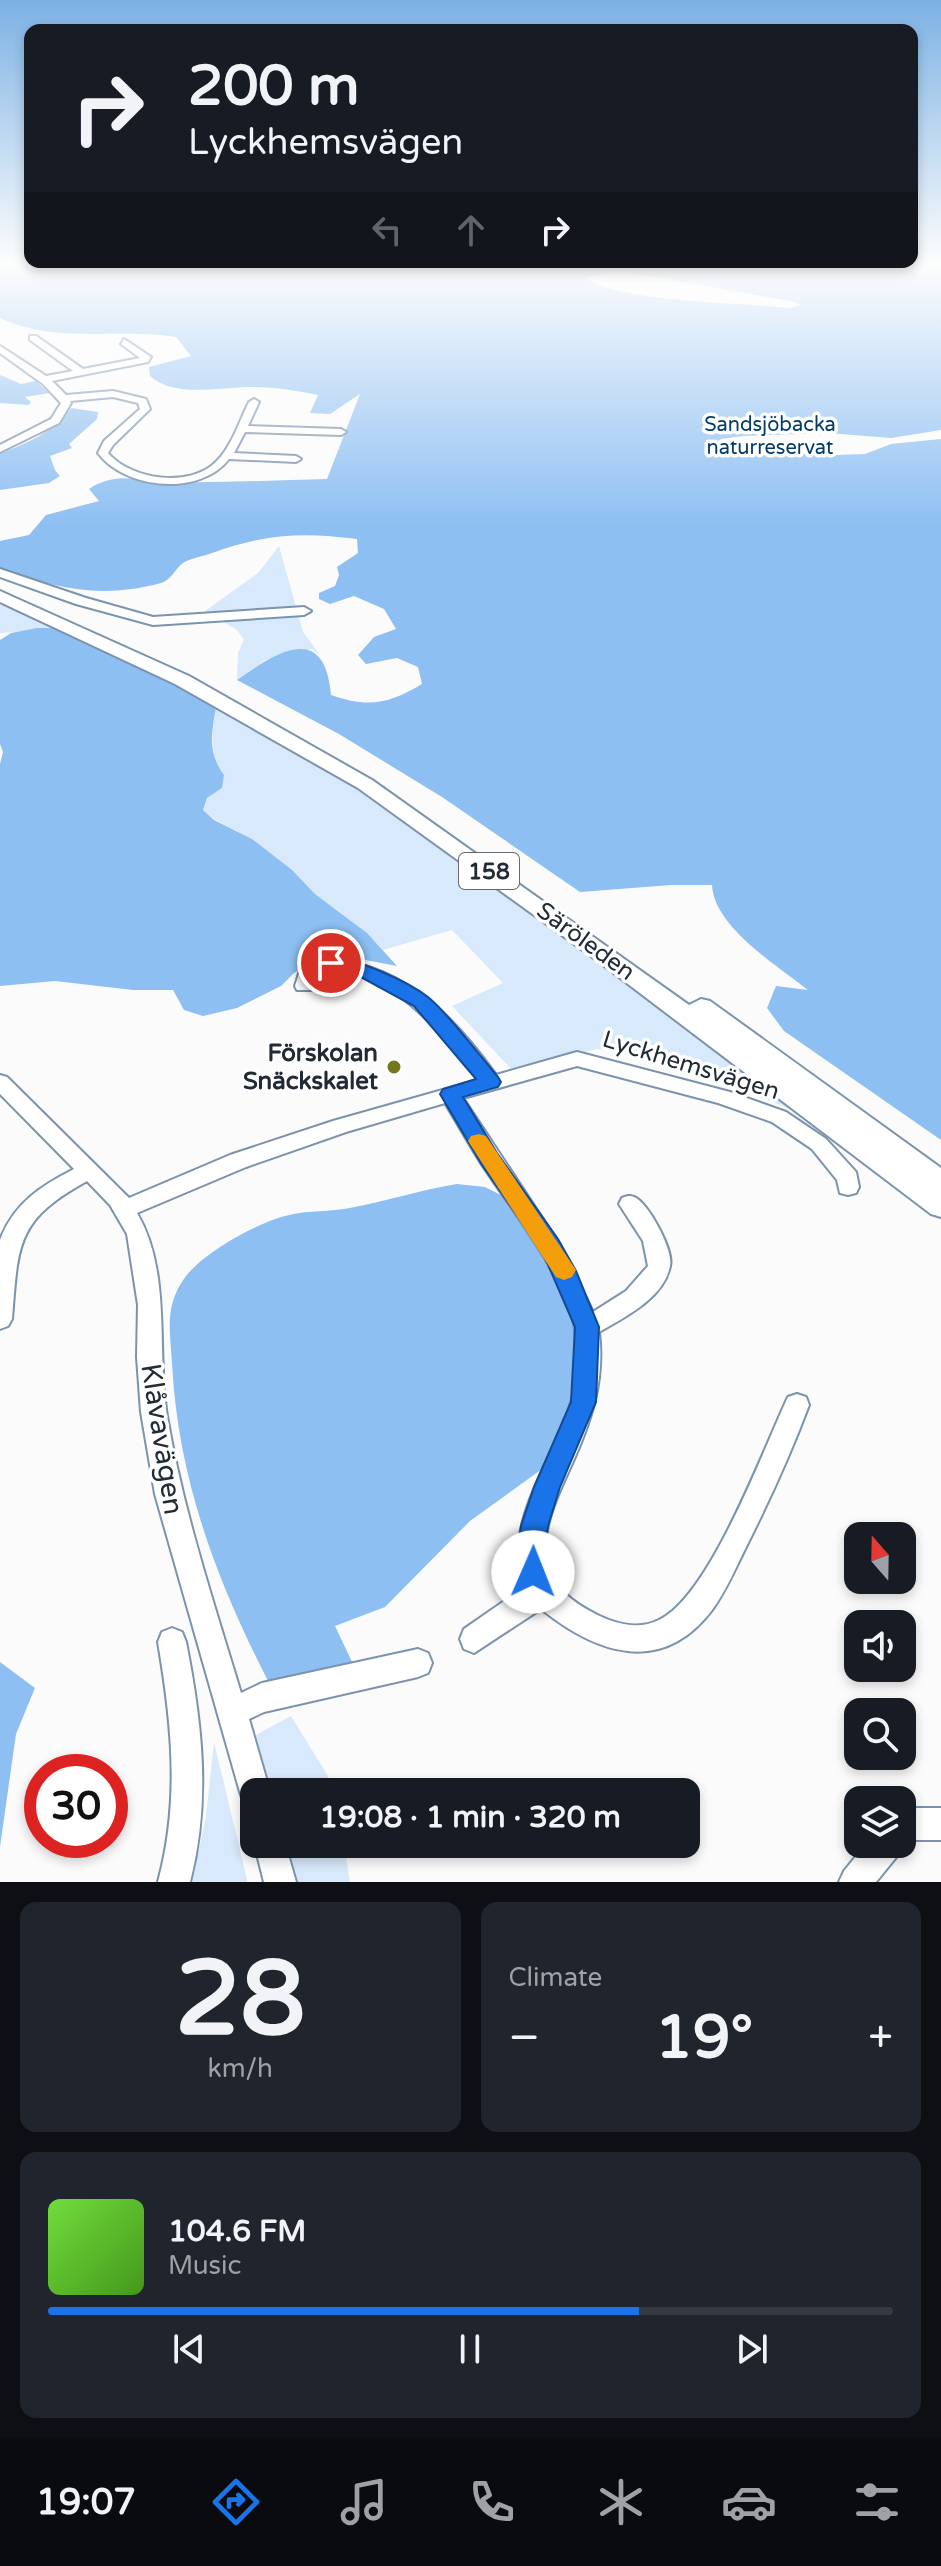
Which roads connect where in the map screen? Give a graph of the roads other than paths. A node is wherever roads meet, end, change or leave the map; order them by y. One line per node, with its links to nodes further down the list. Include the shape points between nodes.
1 (3, 351): 5 (street)
2 (51, 351): 4 (street)
3 (136, 351): 4 (street, via 148,359)
4 (81, 372): 5 (street)
5 (43, 380): 6 (street)
6 (65, 398): 10 (street, via 55,421); 11 (street, via 113,394 142,401 145,409 104,449 108,462 124,473 157,480 193,477 211,471)
7 (254, 402): 8 (street)
8 (241, 429): 9 (street); 11 (street)
9 (341, 432)
10 (0, 449)
11 (226, 456): 12 (street)
12 (296, 459)
13 (0, 573): 16 (street, via 153,621)
14 (0, 586): 22 (main road, Säröleden / 158, via 197,676 289,724 410,799)
15 (0, 596): 25 (main road, Säröleden / 158, via 182,680 365,784 608,957)
16 (304, 611)
17 (304, 986): 19 (street, via 308,971 331,963 347,964 395,987 421,1002)
18 (0, 1082): 21 (street, Klåvavägen)
19 (490, 1082): 20 (street, Lyckhemsvägen); 23 (street, Lyckhemsvägen, via 577,1059 723,1097 800,1130 832,1158 848,1178)
20 (450, 1094): 26 (street, Lyckhemsvägen, via 238,1161); 28 (street, via 550,1245)
21 (90, 1170): 26 (street, Klåvavägen); 27 (street, via 33,1206 19,1222 9,1250)
22 (941, 1183)
23 (848, 1187)
24 (630, 1204): 28 (street, via 658,1249 660,1267 639,1293)
25 (941, 1206)
26 (125, 1209): 34 (street, Klåvavägen, via 145,1266 154,1412 168,1494)
27 (0, 1319)
28 (587, 1327): 30 (street, via 584,1402 547,1487 533,1538 533,1572)
29 (797, 1405): 30 (street, via 769,1475 708,1592 671,1631 641,1639 612,1635 567,1614)
30 (541, 1592): 31 (street)
31 (474, 1639)
32 (172, 1642): 40 (street, via 190,1795)
33 (418, 1663): 34 (street, via 262,1698)
34 (231, 1712): 35 (street, Klåvavägen)
35 (251, 1778)
36 (916, 1824): 37 (street)
37 (941, 1824)
38 (273, 1858): 41 (street)
39 (875, 1858): 42 (street)
40 (174, 1882)
41 (280, 1882)
42 (855, 1882)

